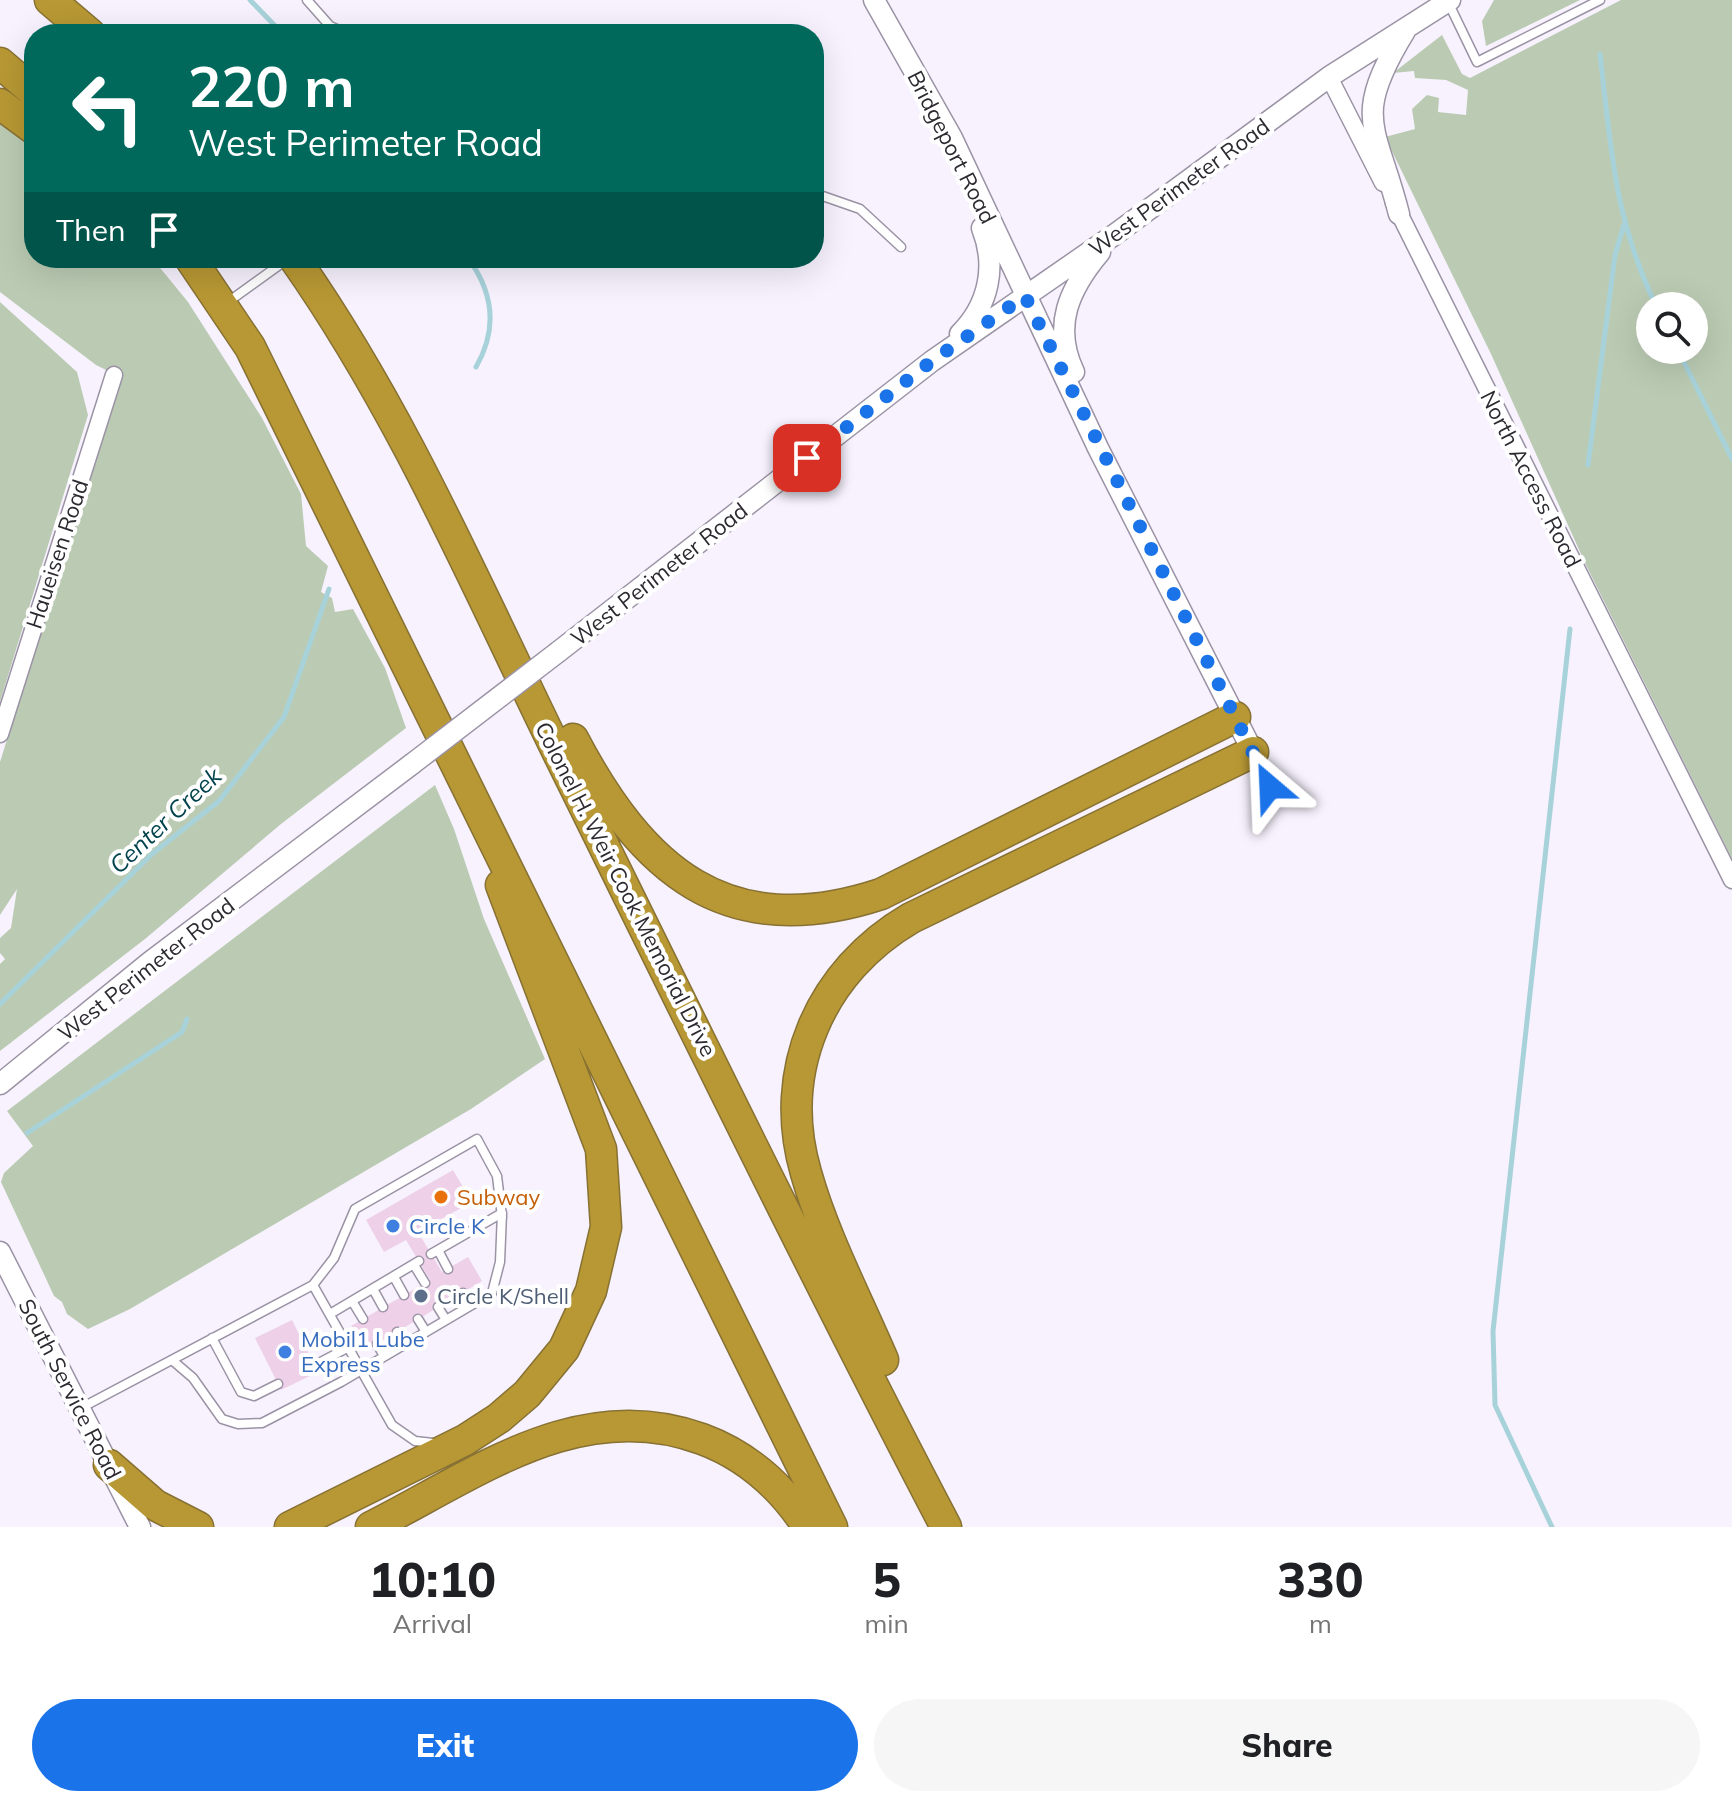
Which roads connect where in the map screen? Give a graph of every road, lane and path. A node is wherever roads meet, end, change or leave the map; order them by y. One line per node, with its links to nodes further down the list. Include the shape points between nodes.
1 (307, 0): 5 (lane)
2 (874, 0): 10 (street, Bridgeport Road)
3 (1600, 0): 4 (lane, via 1477,62)
4 (1449, 1): 6 (street, West Perimeter Road)
5 (328, 24)
6 (1409, 26): 8 (street, West Perimeter Road); 14 (street, via 1376,82 1371,110 1374,138)
7 (0, 63): 9 (highway)
8 (1329, 77): 14 (street, North Access Road); 15 (street, West Perimeter Road)
9 (24, 83)
10 (928, 99): 21 (street, Bridgeport Road, via 973,181); 23 (street, via 988,242 991,264 975,316)
11 (0, 104): 12 (highway)
12 (24, 122)
13 (824, 196): 16 (lane, via 860,209)
14 (1399, 214): 33 (street, North Access Road)
15 (1114, 235): 21 (street, West Perimeter Road); 25 (street, via 1068,298 1063,326)
16 (901, 247)
17 (175, 268): 26 (highway, via 224,332)
18 (197, 268): 22 (highway)
19 (278, 268): 22 (lane)
20 (299, 268): 27 (highway, Colonel H. Weir Cook Memorial Drive, via 376,385)
21 (1025, 296): 23 (street, West Perimeter Road); 25 (street, Bridgeport Road)
22 (224, 305): 26 (highway)
23 (932, 361): 34 (street, West Perimeter Road, bridge, via 150,962)
24 (114, 375): 29 (street, Haueisen Road)
25 (1098, 448): 28 (street)
26 (322, 491): 31 (highway)
27 (432, 492): 28 (highway, via 627,827 688,882 741,904 811,910 881,894); 70 (highway, Colonel H. Weir Cook Memorial Drive)
28 (1235, 717): 30 (street)
29 (0, 734)
30 (1253, 752): 32 (street); 70 (highway, via 895,927 853,963 810,1029 796,1099 806,1175)
31 (467, 785): 67 (highway, via 517,931 594,1125 605,1177 606,1227 591,1291 564,1349); 76 (highway)
32 (1270, 787)
33 (1732, 880)
34 (6, 1080): 35 (street, West Perimeter Road)
35 (0, 1093)
36 (502, 1213): 37 (lane); 40 (lane, via 435,1252); 44 (lane, via 497,1176 477,1139 355,1209 334,1258); 49 (lane, via 497,1279 492,1293)
37 (501, 1233)
38 (0, 1242): 41 (street)
39 (0, 1252): 41 (street, South Service Road)
40 (448, 1269)
41 (10, 1270): 68 (street, South Service Road)
42 (394, 1277): 43 (lane, via 416,1263); 45 (lane); 47 (lane)
43 (425, 1283)
44 (313, 1285): 52 (lane); 58 (lane)
45 (373, 1289): 48 (lane); 50 (lane)
46 (463, 1293): 49 (lane)
47 (404, 1295)
48 (352, 1301): 52 (lane); 53 (lane)
49 (470, 1306): 55 (lane)
50 (383, 1307)
51 (438, 1307): 55 (lane)
52 (330, 1314): 61 (lane)
53 (363, 1319)
54 (418, 1319): 57 (lane)
55 (446, 1320): 57 (lane)
56 (397, 1332): 60 (lane)
57 (426, 1332): 60 (lane)
58 (212, 1338): 63 (lane); 66 (lane, via 241,1392 254,1396)
59 (377, 1344): 62 (lane)
60 (405, 1344): 62 (lane)
61 (349, 1347): 64 (lane); 65 (lane)
62 (384, 1356): 65 (lane)
63 (172, 1360): 65 (lane, via 193,1378 216,1414 238,1424 262,1423); 68 (lane)
64 (315, 1365)
65 (362, 1369): 67 (lane, via 392,1425 423,1444 439,1442)
66 (278, 1384)
67 (513, 1406): 73 (highway, via 465,1440)
68 (80, 1408): 69 (street, South Service Road)
69 (109, 1465): 71 (street, South Service Road); 72 (highway, via 155,1505)
70 (944, 1523)
71 (140, 1527)
72 (198, 1527)
73 (290, 1527)
74 (371, 1527): 75 (highway, via 543,1440 617,1424 688,1434 737,1456 775,1485)
75 (808, 1527)
76 (832, 1527)

